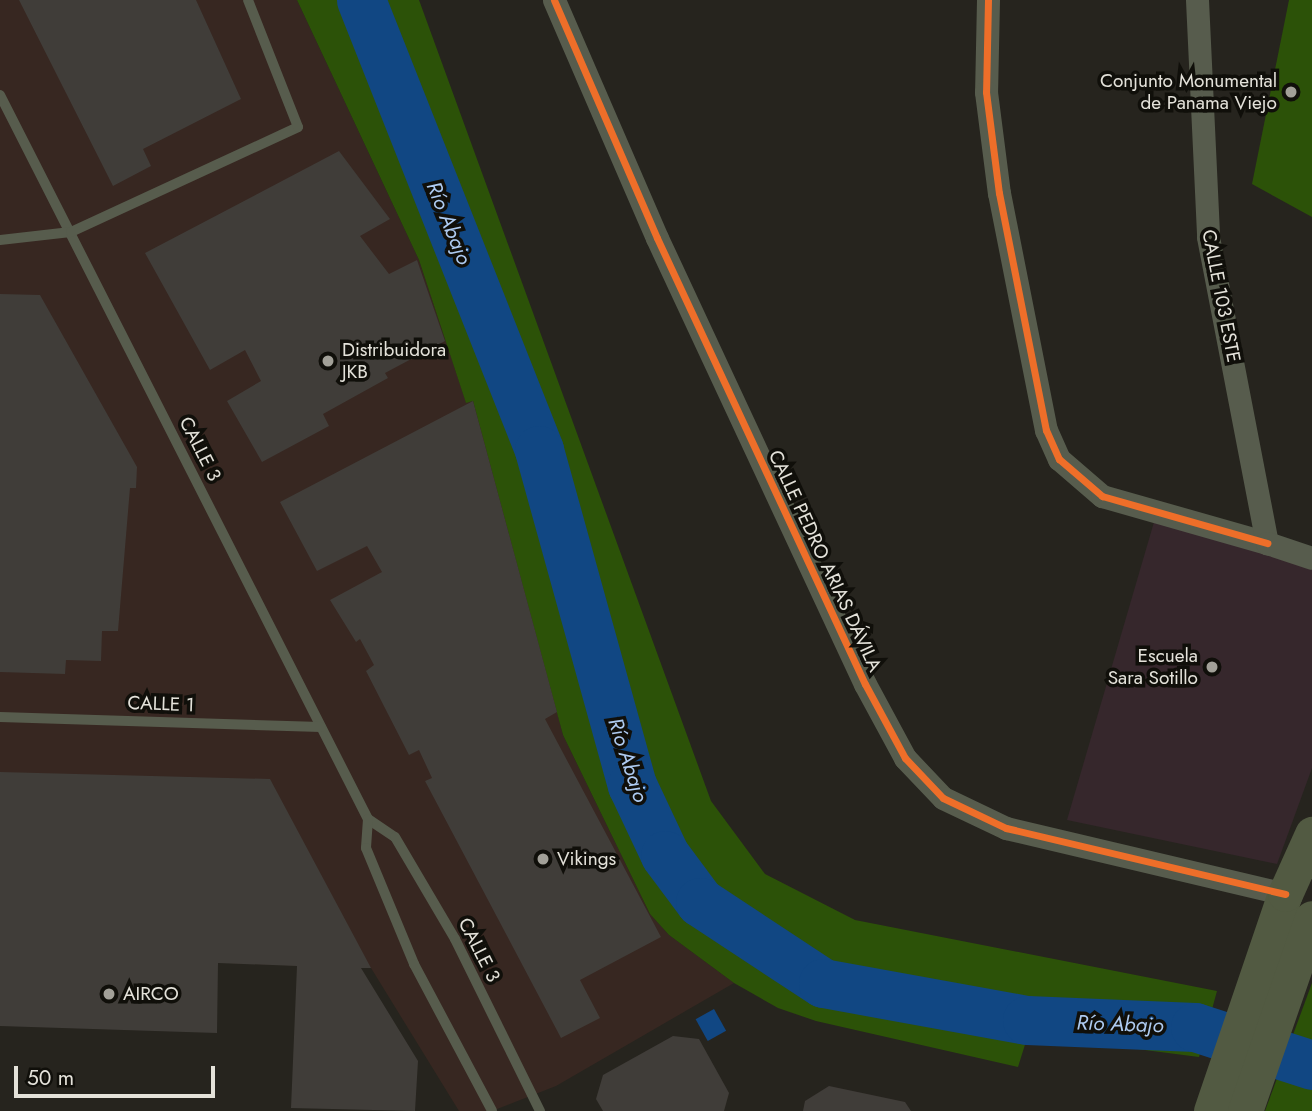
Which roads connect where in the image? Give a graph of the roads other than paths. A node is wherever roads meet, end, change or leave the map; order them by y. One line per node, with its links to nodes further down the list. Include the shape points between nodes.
1 (248, 0): 6 (lane, via 298,127)
2 (554, 0): 14 (street, CALLE PEDRO ARIAS DÁVILA, via 663,251 865,684 905,758 943,798 1006,828)
3 (988, 0): 8 (street, via 986,92 999,193 1046,430 1059,459 1102,496)
4 (1196, 0): 8 (street, CALLE 103 ESTE, via 1208,237)
5 (0, 95): 6 (lane, CALLE 3)
6 (71, 232): 7 (lane); 11 (lane, CALLE 3)
7 (0, 240)
8 (1268, 543): 9 (street)
9 (1312, 558)
10 (0, 717): 11 (lane, CALLE 1)
11 (321, 727): 12 (lane, CALLE 3)
12 (368, 819): 18 (lane, CALLE 3, via 366,848 414,964); 19 (lane, CALLE 3, via 395,837 455,939)
13 (1312, 834): 14 (main road)
14 (1285, 894): 16 (main road)
15 (1312, 918): 16 (main road)
16 (1268, 989): 17 (main road)
17 (1242, 1066): 20 (main road); 21 (main road)
18 (492, 1111)
19 (540, 1111)
20 (1211, 1111)
21 (1245, 1111)

